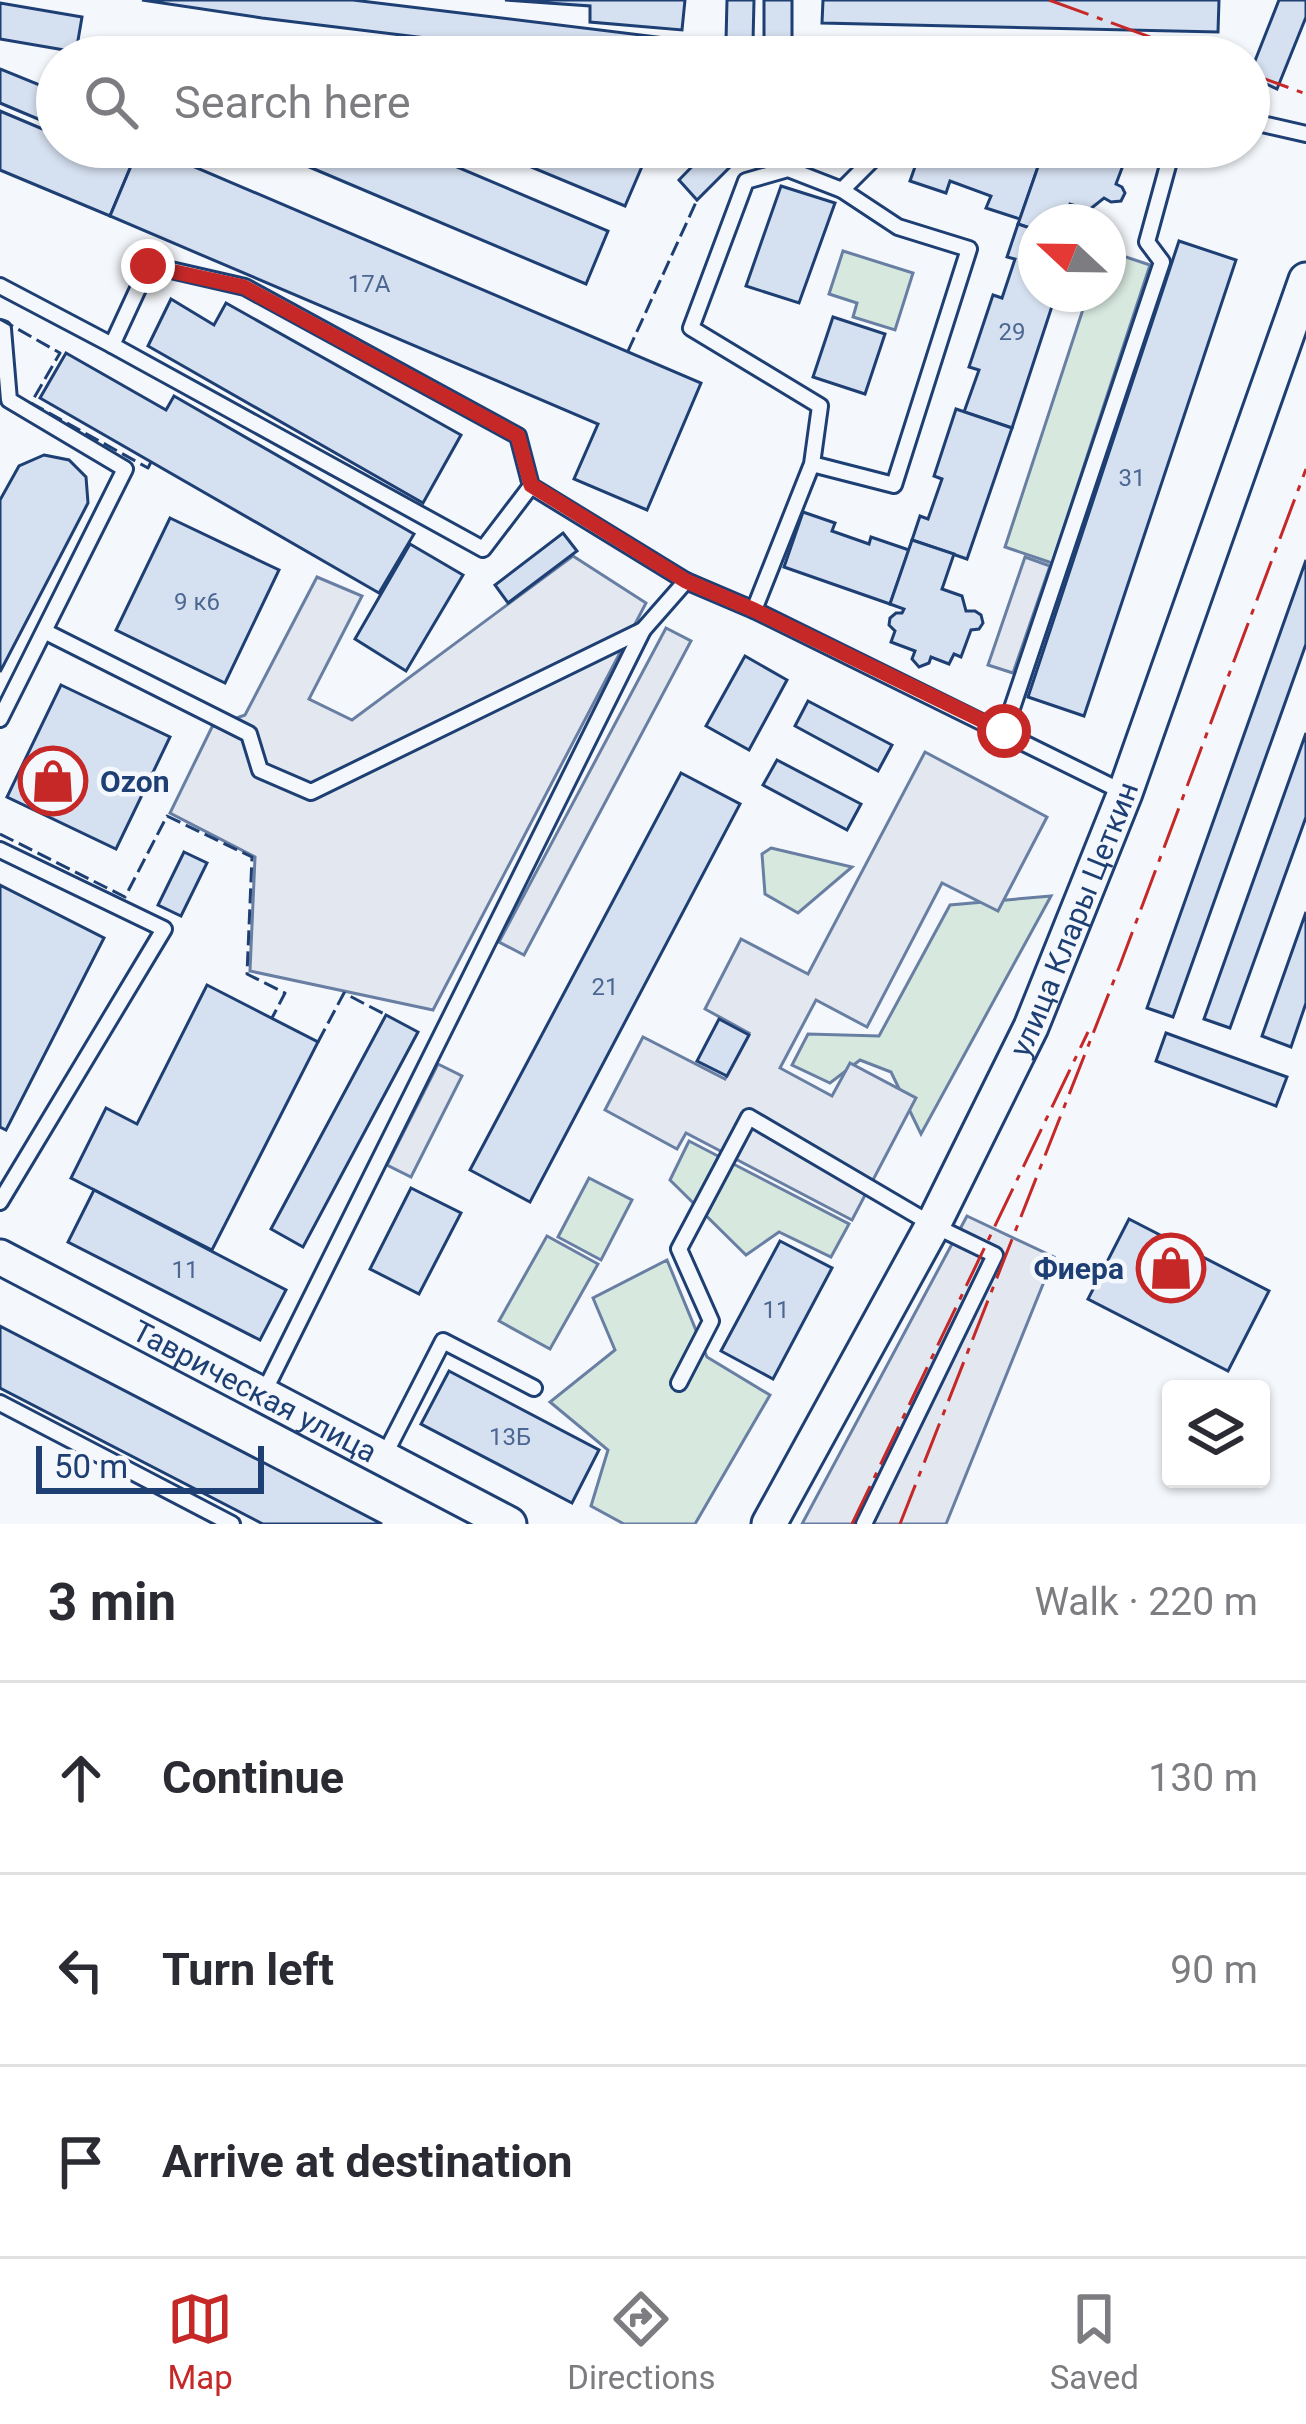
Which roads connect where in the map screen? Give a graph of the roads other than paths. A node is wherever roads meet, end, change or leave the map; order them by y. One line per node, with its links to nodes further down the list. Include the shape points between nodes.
1 (1270, 126): 2 (lane)
2 (1306, 134)
3 (864, 168): 5 (lane)
4 (1167, 168): 17 (lane, via 1148,242 1162,262)
5 (842, 190): 10 (lane, via 788,169 746,181 691,328 820,406); 10 (lane, via 898,227 968,249 894,484)
6 (1306, 280): 18 (street, улица Клары Цеткин)
7 (0, 286): 9 (lane)
8 (0, 328): 15 (lane, via 9,400 125,469)
9 (112, 345): 11 (lane, via 483,549); 11 (lane, via 148,266 244,287 518,436)
10 (812, 464): 13 (lane)
11 (531, 485): 12 (lane)
12 (686, 581): 13 (lane); 14 (lane)
13 (754, 610): 17 (lane)
14 (644, 630): 15 (lane, via 311,792 260,770 249,734); 25 (lane)
15 (46, 632): 16 (lane)
16 (0, 719)
17 (1004, 731): 18 (lane)
18 (1125, 793): 21 (street, улица Клары Цеткин, via 1031,1027)
19 (0, 850): 20 (lane, via 164,929)
20 (0, 1202)
21 (933, 1225): 23 (lane, via 748,1117 679,1249 711,1321); 30 (street, улица Клары Цеткин); 31 (lane, via 995,1255)
22 (0, 1257): 25 (street, Таврическая улица)
23 (679, 1383)
24 (534, 1388): 27 (lane, via 443,1341)
25 (262, 1394): 27 (street, Таврическая улица)
26 (0, 1402): 28 (lane)
27 (383, 1458): 29 (street, Таврическая улица)
28 (232, 1524)
29 (509, 1524)
30 (770, 1524)
31 (865, 1524)

